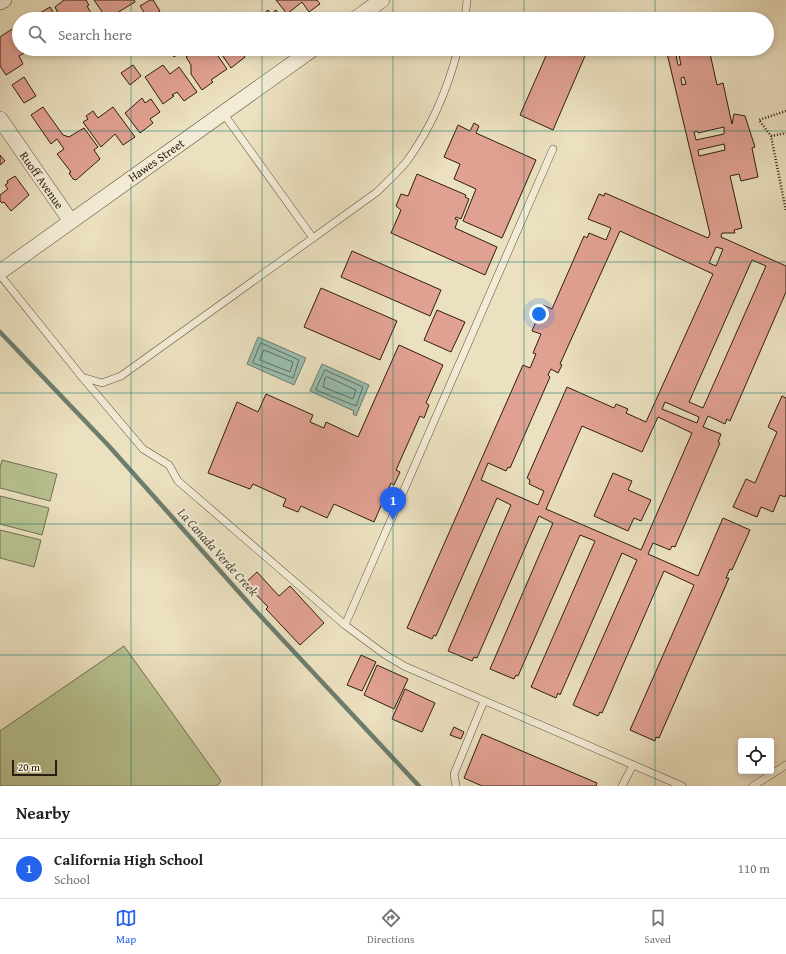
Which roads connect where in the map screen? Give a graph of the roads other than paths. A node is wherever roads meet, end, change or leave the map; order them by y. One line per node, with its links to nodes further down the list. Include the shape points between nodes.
1 (4, 0): 4 (street)
2 (382, 0): 5 (street)
3 (467, 0): 6 (lane)
4 (0, 2)
5 (365, 12)
6 (466, 12)
7 (303, 56): 9 (street, Hawes Street)
8 (456, 56): 13 (lane, via 442,98 427,130 406,161 377,192)
9 (223, 113): 12 (street, Hawes Street); 13 (lane)
10 (0, 119): 12 (street, Ruoff Avenue)
11 (553, 149): 17 (lane)
12 (70, 220): 14 (street, Hawes Street)
13 (313, 238): 16 (lane, via 121,376 102,383)
14 (0, 272)
15 (0, 276): 16 (lane)
16 (82, 377): 17 (lane, via 143,449 169,465 178,481)
17 (345, 625): 18 (lane, via 404,666)
18 (484, 701): 19 (lane); 21 (lane, via 454,774)
19 (633, 765): 22 (lane); 23 (lane)
20 (786, 765): 24 (lane)
21 (456, 786)
22 (622, 786)
23 (682, 786)
24 (753, 786)

